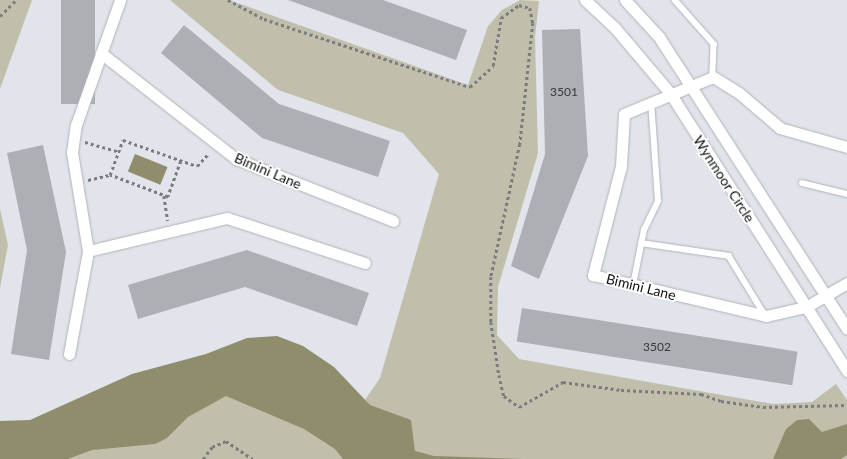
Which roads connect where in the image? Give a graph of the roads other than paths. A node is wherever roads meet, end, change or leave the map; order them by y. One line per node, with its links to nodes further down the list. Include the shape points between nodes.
1 (120, 0): 5 (street)
2 (585, 0): 8 (street, Wynmoor Circle, via 615,28)
3 (625, 0): 7 (street, Wynmoor Circle, via 659,37)
4 (675, 0): 6 (lane, via 714,44)
5 (101, 53): 13 (street, Bimini Lane, via 236,159); 15 (street, via 72,152)
6 (712, 77): 7 (street, Bimini Lane); 10 (street, via 739,93 780,128)
7 (689, 86): 8 (street, Bimini Lane); 19 (street, Wynmoor Circle)
8 (670, 94): 9 (street, Bimini Lane); 20 (street, Wynmoor Circle)
9 (651, 102): 14 (lane, via 658,201); 18 (street, Bimini Lane, via 624,114 622,166 593,275)
10 (847, 147)
11 (802, 183): 12 (lane)
12 (847, 194)
13 (393, 221)
14 (642, 243): 18 (lane); 21 (lane, via 729,256)
15 (88, 251): 16 (street, via 227,218); 23 (street)
16 (365, 263)
17 (847, 283): 19 (street, Bimini Lane)
18 (633, 286): 21 (street, Bimini Lane)
19 (825, 296): 20 (street, Bimini Lane); 22 (street, Wynmoor Circle)
20 (806, 307): 21 (street, Bimini Lane); 24 (street, Wynmoor Circle)
21 (766, 316)
22 (847, 329)
23 (69, 354)
24 (847, 372)

